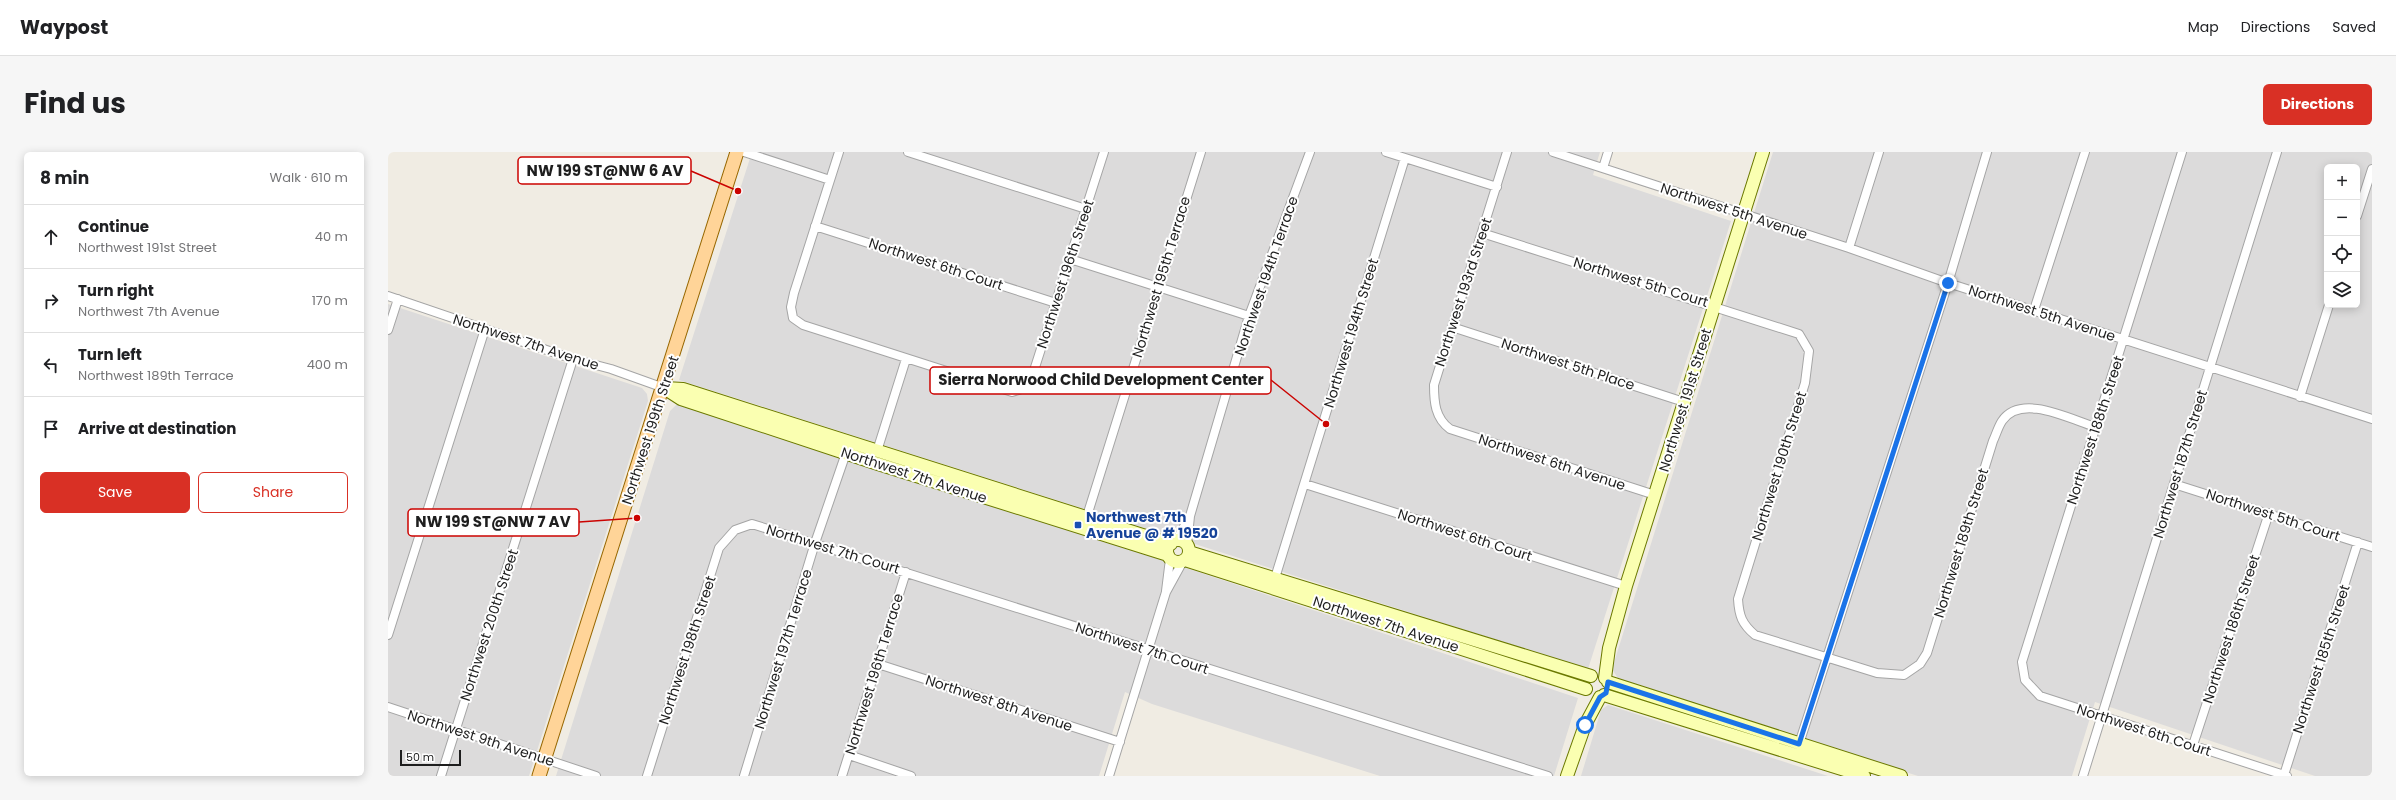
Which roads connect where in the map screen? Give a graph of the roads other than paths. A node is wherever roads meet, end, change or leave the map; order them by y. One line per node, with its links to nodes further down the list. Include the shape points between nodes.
1 (737, 152): 47 (main road, Northwest 199th Street)
2 (744, 152): 21 (street)
3 (839, 152): 21 (street)
4 (908, 152): 24 (street)
5 (1104, 152): 24 (street, Northwest 196th Street)
6 (1201, 152): 31 (street, Northwest 195th Terrace)
7 (1310, 152): 38 (street, Northwest 194th Terrace)
8 (1386, 152): 18 (street)
9 (1508, 152): 22 (street, Northwest 193rd Street)
10 (1552, 152): 19 (street, Northwest 5th Avenue)
11 (1608, 152): 19 (street)
12 (1763, 152): 25 (street, Northwest 191st Street)
13 (1879, 152): 28 (street)
14 (1987, 152): 30 (street)
15 (2085, 152): 37 (street)
16 (2182, 152): 43 (street, Northwest 188th Street)
17 (2277, 152): 46 (street, Northwest 187th Street)
18 (1405, 158): 22 (street); 55 (street, Northwest 194th Street)
19 (1603, 168): 25 (street, Northwest 5th Avenue)
20 (2372, 169): 23 (street)
21 (830, 180): 26 (street)
22 (1497, 187): 27 (street, Northwest 193rd Street)
23 (2360, 207)
24 (1086, 209): 29 (street, Northwest 196th Street)
25 (1743, 214): 28 (street, Northwest 5th Avenue); 35 (street, Northwest 191st Street)
26 (816, 226): 34 (street, Northwest 6th Court); 45 (street, via 794,293 791,307 793,318 803,325)
27 (1482, 233): 35 (street, Northwest 5th Court); 39 (street, Northwest 193rd Street)
28 (1849, 248): 30 (street, Northwest 5th Avenue)
29 (1070, 259): 31 (street); 34 (street, Northwest 196th Street)
30 (1948, 283): 37 (street, Northwest 5th Avenue); 71 (street)
31 (1158, 286): 38 (street); 59 (street, Northwest 195th Terrace)
32 (388, 296): 33 (street, Northwest 7th Avenue)
33 (398, 300): 40 (street, Northwest 7th Avenue); 41 (street)
34 (1056, 303): 45 (street, Northwest 196th Street, via 1030,383 1019,391 1007,391)
35 (1715, 305): 42 (street, Northwest 5th Court); 49 (street, Northwest 191st Street)
36 (2328, 308): 48 (street)
37 (2034, 310): 43 (street, Northwest 5th Avenue)
38 (1250, 316): 64 (street, Northwest 194th Terrace)
39 (1452, 327): 49 (street, Northwest 5th Place); 52 (street, Northwest 193rd Street, via 1434,385 1434,406 1442,423)
40 (485, 329): 44 (street, Northwest 7th Avenue); 69 (street)
41 (388, 330)
42 (1799, 334): 71 (street, Northwest 190th Street, via 1809,351 1805,383 1738,599 1739,614 1744,625 1756,635)
43 (2124, 340): 46 (street, Northwest 5th Avenue); 51 (street, Northwest 188th Street)
44 (573, 359): 47 (street, Northwest 7th Avenue, via 611,369); 78 (street, Northwest 200th Street)
45 (906, 359): 53 (street)
46 (2210, 366): 48 (street, Northwest 5th Avenue); 56 (street, Northwest 187th Street)
47 (664, 388): 53 (street, Northwest 7th Avenue, via 683,389); 54 (street, Northwest 7th Avenue, via 681,399); 83 (main road, Northwest 199th Street)
48 (2300, 397): 50 (street, Northwest 5th Avenue)
49 (1684, 402): 57 (street, Northwest 191st Street)
50 (2372, 419)
51 (2095, 427): 71 (street, Northwest 189th Street, via 2035,407 2016,410 2002,422 1993,442 1927,653 1920,664 1904,675 1877,673); 72 (street, Northwest 188th Street)
52 (1450, 429): 57 (street, Northwest 6th Avenue)
53 (877, 451): 59 (street, Northwest 7th Avenue)
54 (846, 453): 62 (street, Northwest 197th Terrace); 64 (street, Northwest 7th Avenue)
55 (1305, 484): 66 (street, Northwest 194th Street); 67 (street, Northwest 6th Court)
56 (2174, 484): 58 (street, Northwest 5th Court); 77 (street, Northwest 187th Street)
57 (1655, 495): 67 (street, Northwest 191st Street)
58 (2269, 513): 61 (street, Northwest 5th Court); 81 (street, Northwest 186th Street)
59 (1087, 516): 64 (street, Northwest 7th Avenue)
60 (735, 530): 62 (street, Northwest 7th Court, via 752,524); 87 (street, Northwest 198th Street, via 719,548)
61 (2358, 542): 63 (street, Northwest 5th Court); 97 (street, Northwest 185th Street)
62 (815, 543): 65 (street, Northwest 7th Court); 88 (street, Northwest 197th Terrace)
63 (2372, 547)
64 (1179, 552): 66 (street, Northwest 7th Avenue); 68 (street, Northwest 194th Terrace); 68 (street, Northwest 194th Terrace); 75 (street, Northwest 7th Avenue)
65 (906, 572): 70 (street, Northwest 7th Court); 73 (street, Northwest 196th Terrace)
66 (1275, 578): 74 (street, Northwest 7th Avenue, via 1546,664)
67 (1626, 586): 74 (street, Northwest 191st Street)
68 (1166, 592): 70 (street, Northwest 194th Terrace)
69 (388, 635)
70 (1148, 650): 79 (street, Northwest 194th Terrace); 92 (street, Northwest 7th Court)
71 (1829, 656): 80 (street)
72 (2022, 662): 77 (street, Northwest 6th Court, via 2025,680 2040,696)
73 (878, 664): 79 (street, Northwest 8th Avenue); 82 (street, Northwest 196th Terrace)
74 (1600, 678): 75 (street, via 1608,689); 75 (street, via 1587,680); 80 (street, Northwest 7th Avenue)
75 (1595, 694): 93 (street); 94 (street, Northwest 7th Avenue)
76 (388, 707): 78 (street, Northwest 9th Avenue)
77 (2101, 717): 81 (street, Northwest 6th Court); 96 (street, Northwest 187th Street)
78 (456, 729): 83 (street, Northwest 9th Avenue); 84 (street, Northwest 200th Street)
79 (1120, 742): 91 (street, Northwest 194th Terrace)
80 (1799, 744): 95 (street, Northwest 7th Avenue)
81 (2193, 745): 97 (street, Northwest 6th Court)
82 (849, 755): 89 (street, Northwest 196th Terrace); 90 (street)
83 (544, 759): 85 (main road, Northwest 199th Street); 86 (street, Northwest 9th Avenue)
84 (441, 776)
85 (539, 776)
86 (596, 776)
87 (647, 776)
88 (744, 776)
89 (842, 776)
90 (911, 776)
91 (1109, 776)
92 (1548, 776)
93 (1567, 776)
94 (1864, 776)
95 (1901, 776)
96 (2083, 776)
97 (2286, 776)

